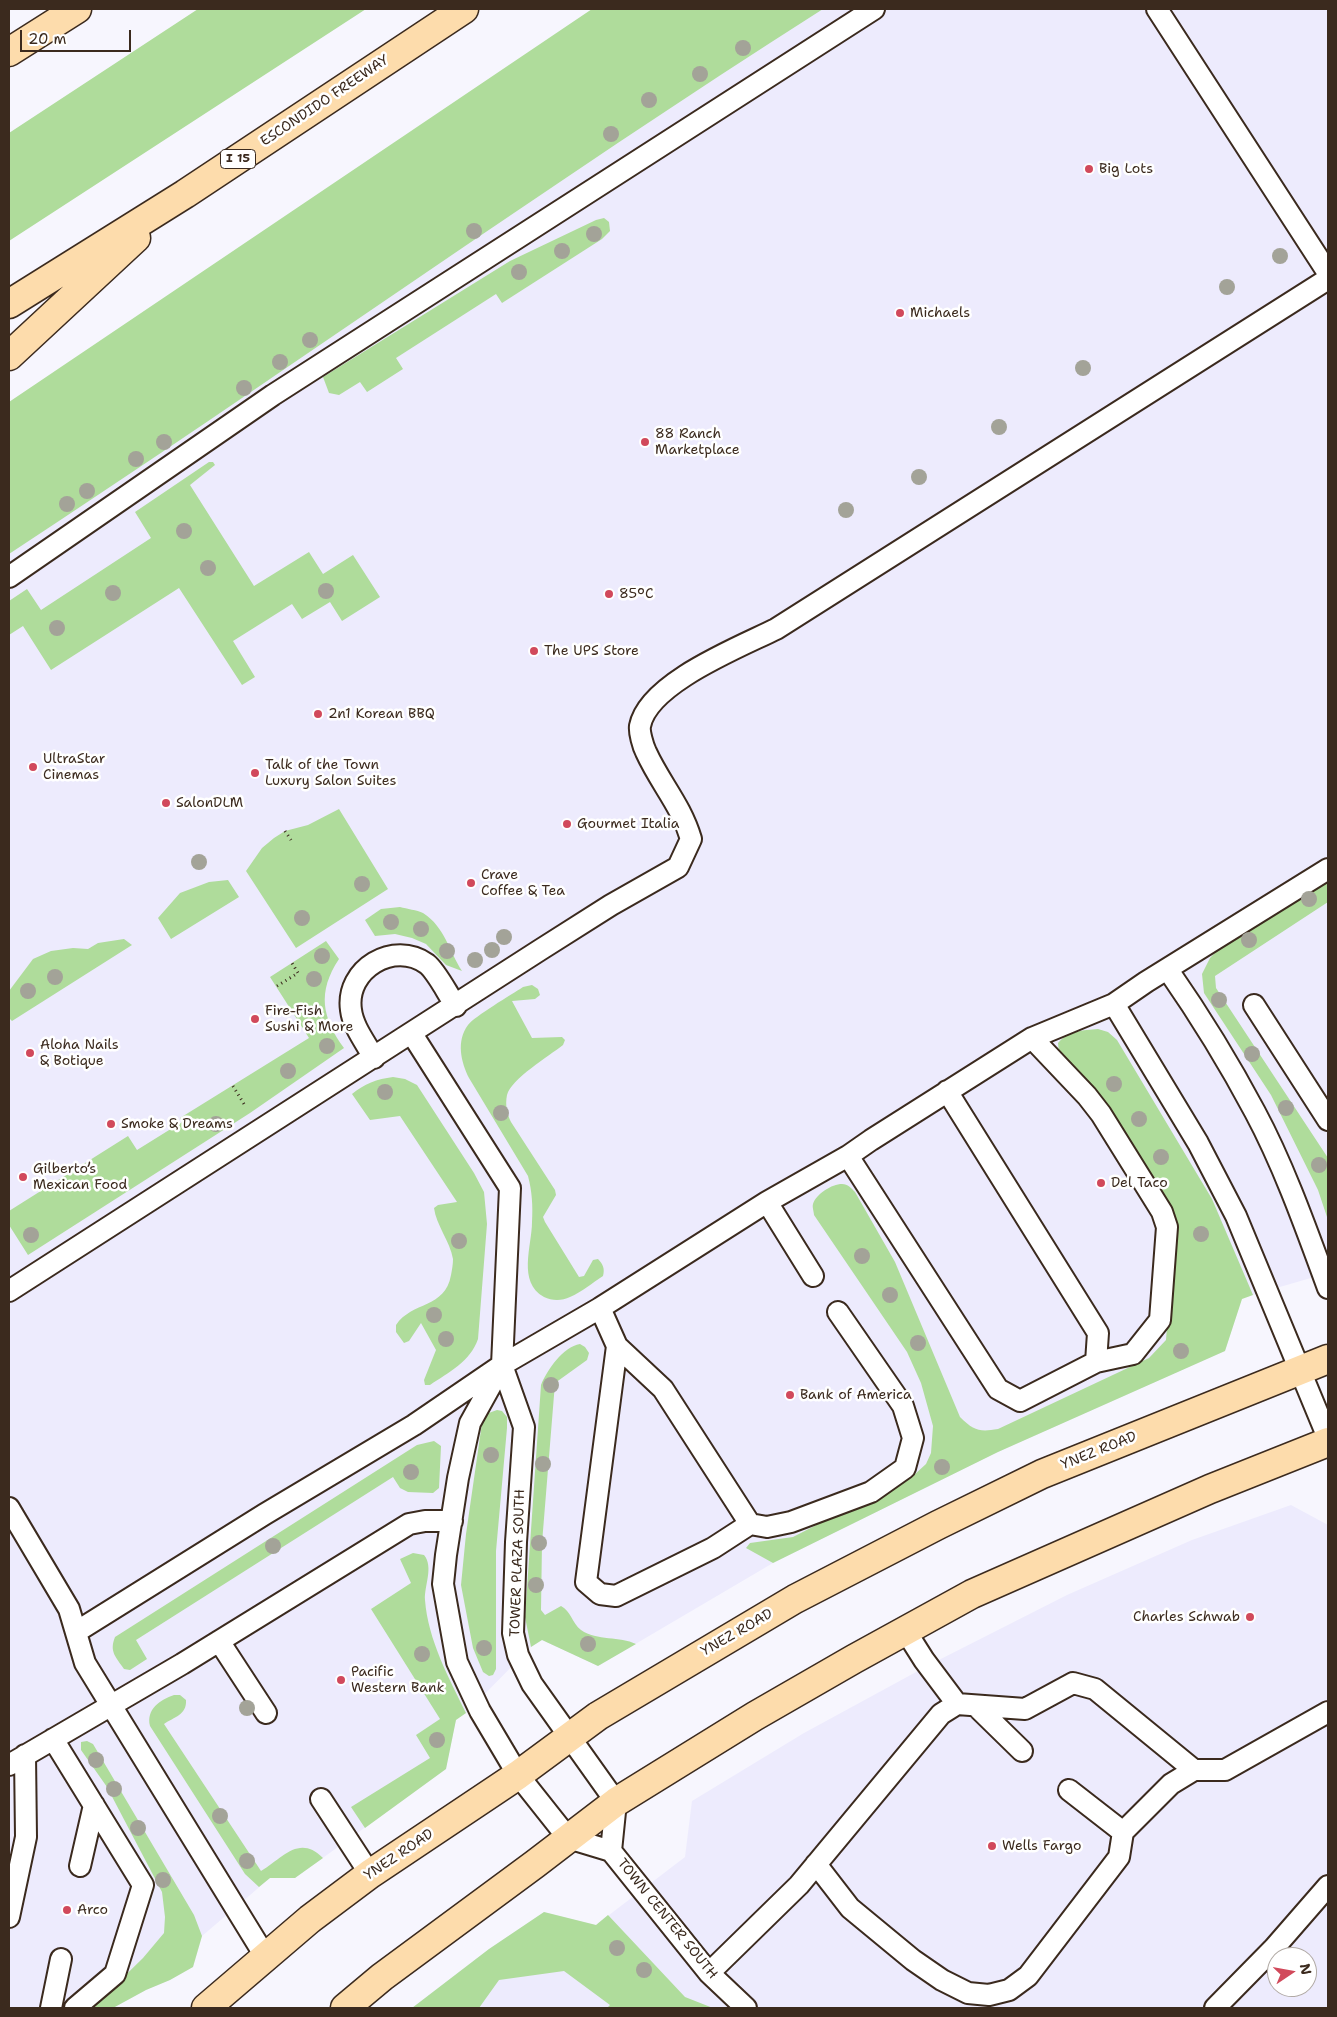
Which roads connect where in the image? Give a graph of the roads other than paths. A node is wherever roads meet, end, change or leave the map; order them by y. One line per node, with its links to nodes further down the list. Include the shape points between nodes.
1 (77, 9): 5 (main road)
2 (464, 9): 6 (main road, ESCONDIDO FREEWAY / I 15)
3 (874, 9): 11 (lane, via 273,395)
4 (1157, 9): 7 (lane)
5 (9, 52)
6 (185, 194): 9 (main road, ESCONDIDO FREEWAY / I 15); 10 (main road)
7 (1328, 273)
8 (1328, 279): 16 (lane, via 776,628 688,673 665,690 649,706 640,727 645,751 686,822 691,840 678,867 611,905)
9 (9, 304)
10 (9, 356)
11 (9, 578)
12 (1328, 869): 13 (lane)
13 (1168, 970): 14 (lane); 25 (lane, via 1203,1020 1256,1114)
14 (1114, 1004): 18 (lane); 33 (lane, via 1198,1143 1236,1216)
15 (1254, 1005): 21 (lane)
16 (456, 1006): 17 (lane); 19 (lane, via 428,965 414,957 382,958 368,966 357,978 351,994 351,1010 355,1025)
17 (412, 1034): 19 (lane); 32 (lane, via 510,1188)
18 (1032, 1038): 20 (lane); 31 (lane, via 1100,1114 1162,1212 1167,1227 1160,1320 1134,1354)
19 (374, 1058): 26 (lane)
20 (947, 1092): 22 (lane); 31 (lane, via 1098,1333)
21 (1328, 1120)
22 (848, 1156): 23 (lane); 31 (lane, via 998,1389 1020,1401)
23 (767, 1202): 24 (lane); 27 (lane)
24 (813, 1276)
25 (1328, 1288)
26 (9, 1291)
27 (600, 1308): 29 (lane); 32 (lane)
28 (838, 1312): 39 (lane, via 903,1406 913,1438 905,1468 871,1492 791,1522 767,1527)
29 (617, 1346): 39 (lane, via 664,1389); 39 (lane, via 586,1582 600,1594 616,1596 713,1548)
30 (1328, 1359): 33 (main road, YNEZ ROAD)
31 (1096, 1362)
32 (502, 1365): 34 (lane); 35 (lane); 47 (lane, TOWER PLAZA SOUTH, via 524,1427 513,1633 518,1655 532,1684)
33 (1301, 1370): 36 (lane); 47 (main road, YNEZ ROAD, via 1042,1474 938,1524 795,1599 613,1706)
34 (444, 1406): 35 (lane, via 457,1411); 41 (lane)
35 (470, 1423): 38 (lane)
36 (1328, 1440): 40 (main road, via 1085,1543 972,1594)
37 (9, 1508): 41 (lane, via 69,1609)
38 (452, 1521): 42 (lane, via 409,1524); 52 (lane, via 443,1584 457,1662 480,1711)
39 (750, 1524)
40 (905, 1630): 43 (lane, via 924,1660); 55 (main road, via 755,1716)
41 (76, 1632): 44 (lane, via 86,1663)
42 (219, 1640): 44 (lane); 46 (lane)
43 (967, 1705): 49 (lane); 51 (lane, via 1024,1710 1073,1683 1095,1689); 60 (lane, via 941,1714)
44 (111, 1706): 48 (lane); 65 (lane)
45 (1328, 1712): 51 (lane, via 1225,1770)
46 (266, 1714)
47 (570, 1737): 52 (main road, YNEZ ROAD); 55 (lane, TOWER PLAZA SOUTH)
48 (53, 1739): 50 (lane); 56 (lane)
49 (1022, 1752)
50 (17, 1760): 64 (lane, via 26,1837)
51 (1194, 1770): 57 (lane, via 1172,1784)
52 (518, 1775): 58 (lane); 62 (main road, YNEZ ROAD)
53 (1069, 1790): 57 (lane)
54 (321, 1799): 62 (lane)
55 (616, 1802): 58 (main road); 59 (lane, TOWN CENTER SOUTH)
56 (94, 1805): 61 (lane); 69 (lane, via 143,1885 115,1974)
57 (1123, 1832): 60 (lane, via 1119,1857 1028,1976 1009,1990 989,1994 968,1993 913,1960 850,1908)
58 (568, 1838): 59 (lane, TOWN CENTER SOUTH); 71 (main road)
59 (611, 1851): 67 (lane, TOWN CENTER SOUTH)
60 (816, 1864): 67 (lane, via 800,1884)
61 (80, 1866)
62 (370, 1874): 65 (main road, YNEZ ROAD)
63 (1328, 1886): 73 (lane, via 1274,1948)
64 (9, 1917)
65 (265, 1956): 70 (main road, YNEZ ROAD)
66 (61, 1959): 68 (lane)
67 (708, 1973): 72 (lane, TOWN CENTER SOUTH)
68 (51, 2008)
69 (75, 2008)
70 (206, 2008)
71 (345, 2008)
72 (746, 2008)
73 (1215, 2008)

